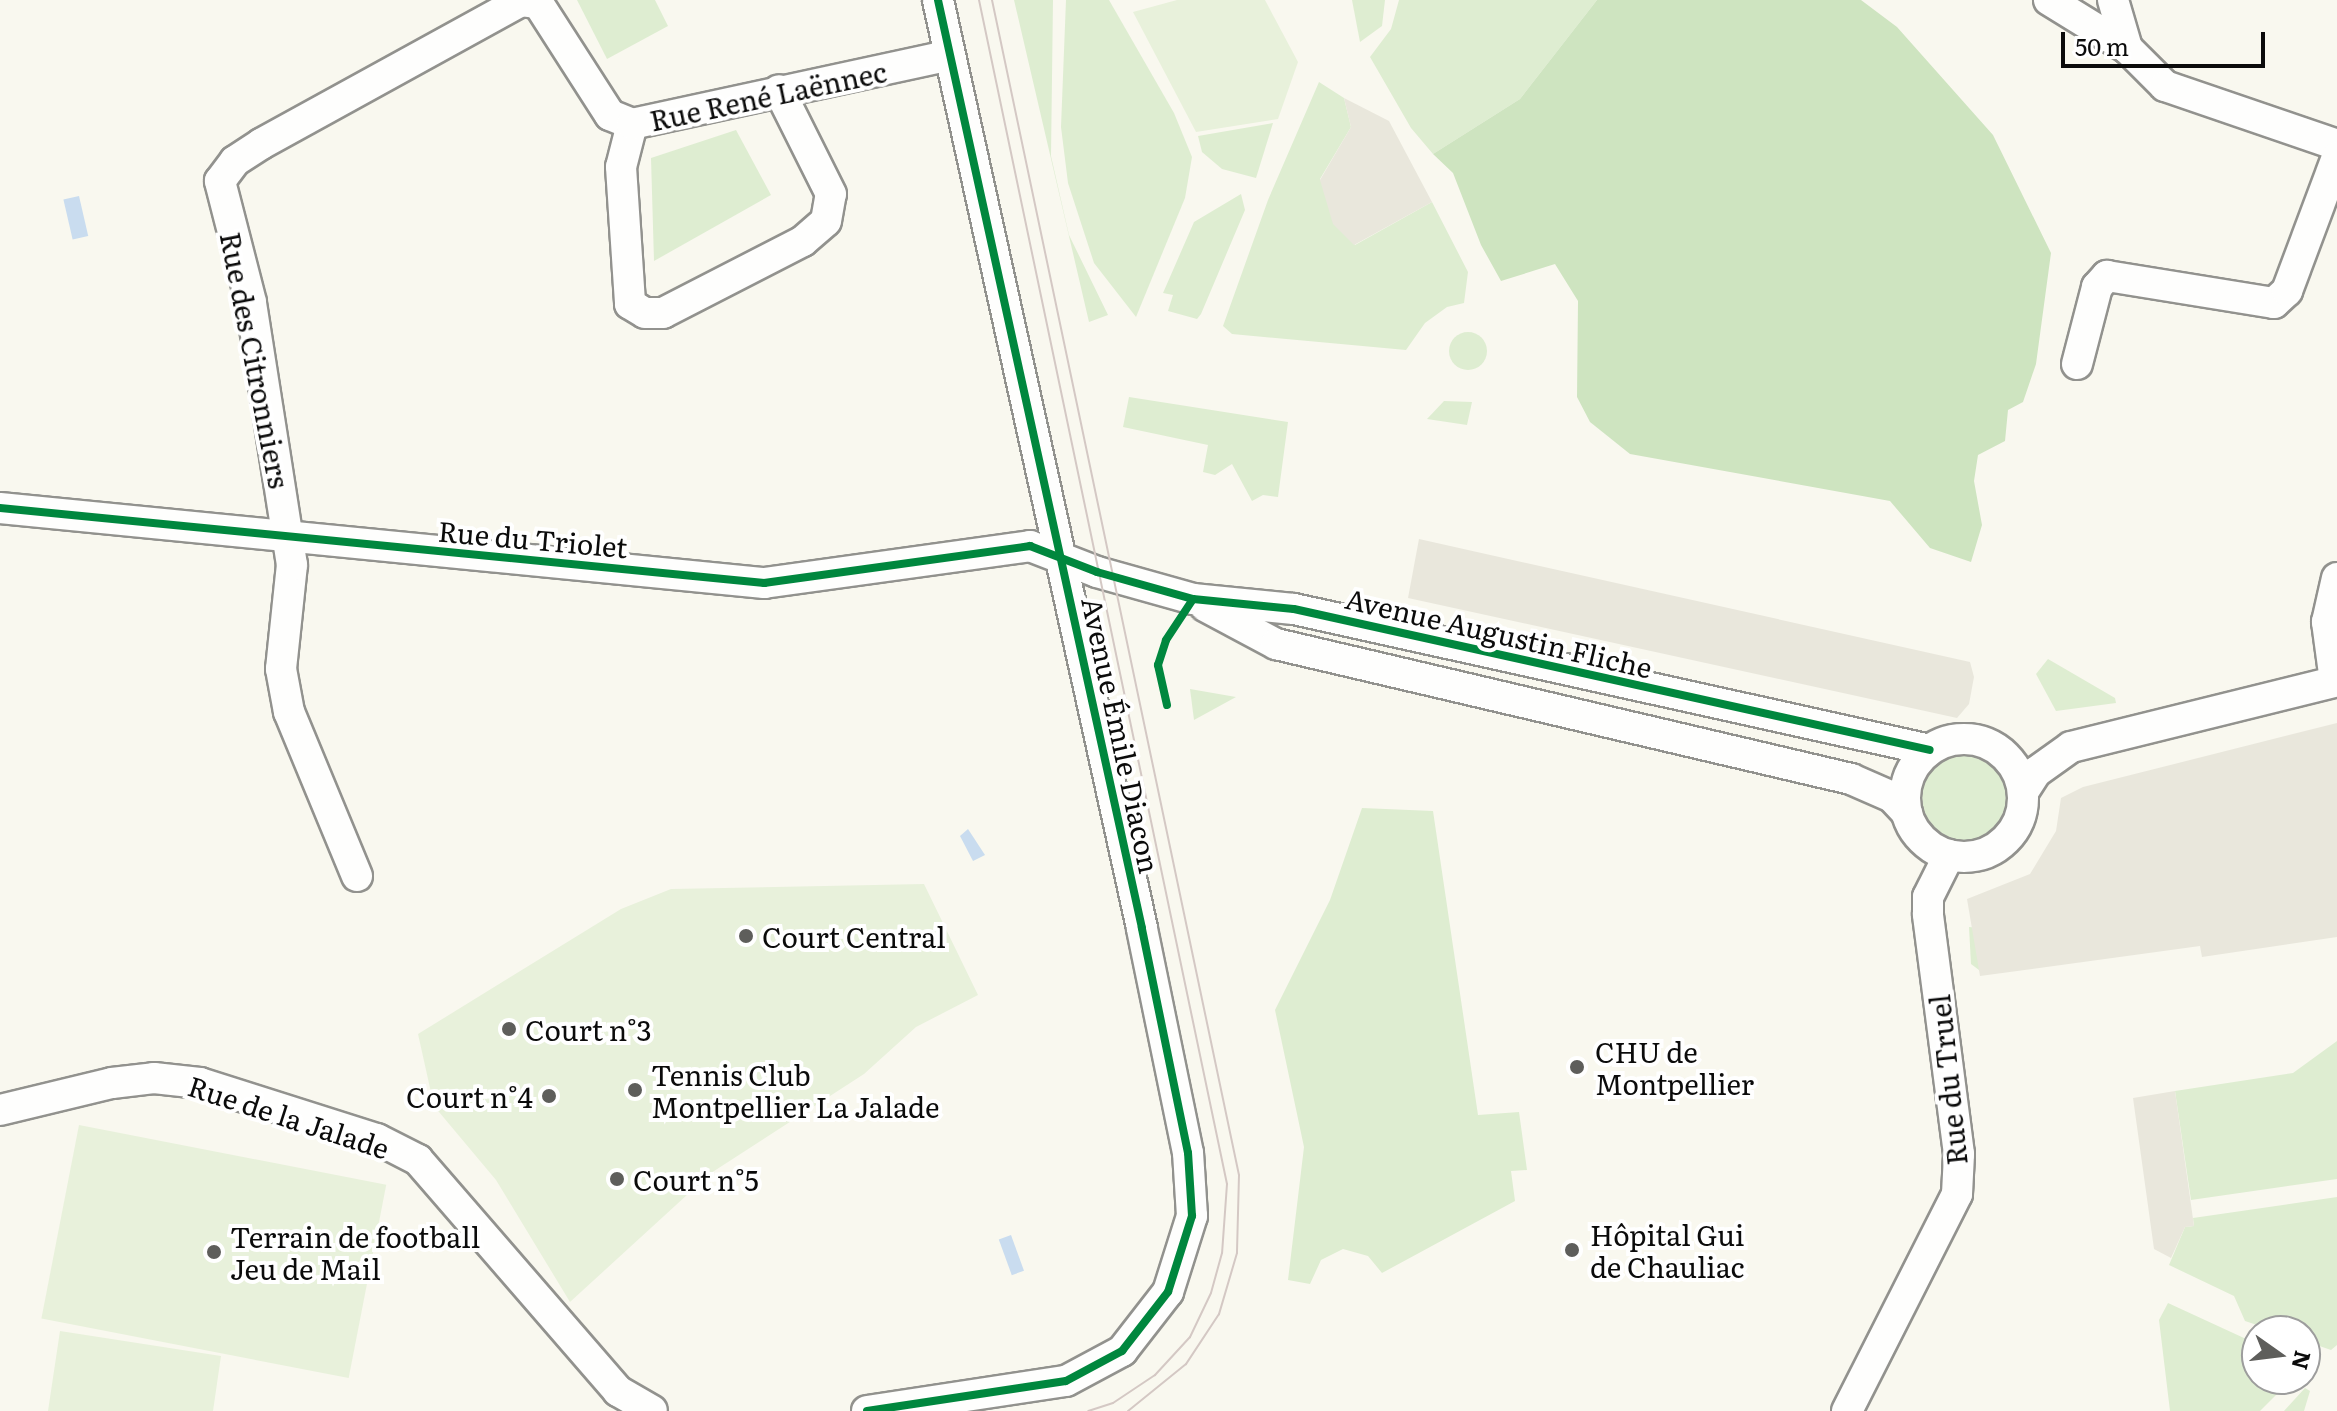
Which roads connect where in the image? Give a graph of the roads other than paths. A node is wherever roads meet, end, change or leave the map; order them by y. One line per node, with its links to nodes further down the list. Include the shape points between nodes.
1 (938, 0): 5 (street, Avenue Émile Diacon)
2 (2049, 0): 4 (street)
3 (2113, 0): 4 (street)
4 (2127, 48): 8 (street, via 2165,86)
5 (950, 55): 6 (street, Rue René Laënnec); 14 (street, Avenue Émile Diacon)
6 (779, 90): 7 (street, Rue René Laënnec); 7 (street, via 831,194 826,221 803,241 663,313 645,313 630,304 621,167)
7 (632, 124): 10 (street, Rue René Laënnec, via 610,115 538,3 521,1 261,144 235,161)
8 (2337, 145)
9 (2337, 157): 11 (street, via 2287,291 2274,303 2107,276 2097,287)
10 (220, 181): 13 (street, Rue des Citronniers, via 251,302)
11 (2077, 364)
12 (0, 508): 13 (street, Rue du Triolet)
13 (289, 539): 14 (street, Rue du Triolet, via 764,583 1030,546); 24 (street, Rue des Citronniers, via 292,565 281,669 289,712)
14 (1061, 554): 16 (street, Avenue Augustin Fliche, via 1097,572); 29 (street, Avenue Émile Diacon, via 1188,1153 1192,1216 1168,1292 1122,1351 1066,1381)
15 (2337, 578): 17 (street, via 2327,622)
16 (1193, 599): 19 (street, Avenue Augustin Fliche, via 1294,609); 22 (street, Avenue Augustin Fliche, via 1276,644 1851,779 1892,797)
17 (2336, 681): 18 (street)
18 (2071, 747): 20 (street); 21 (street, via 2036,772)
19 (1930, 750): 20 (street, via 1973,739); 22 (street, via 1909,778)
20 (1999, 750): 21 (street, via 2011,761)
21 (2023, 792): 23 (street, via 2014,831 2001,844 1969,857)
22 (1911, 822): 23 (street, via 1925,845); 25 (street, Rue du Truel, via 1920,898)
23 (1949, 855): 25 (street, Rue du Truel, via 1928,897)
24 (357, 876)
25 (1928, 914): 30 (street, Rue du Truel, via 1959,1154 1957,1194)
26 (0, 1110): 27 (street, Rue de la Jalade, via 154,1078 200,1083 377,1139 418,1160)
27 (620, 1401): 28 (street, Rue de la Jalade)
28 (652, 1411)
29 (867, 1411)
30 (1847, 1411)

